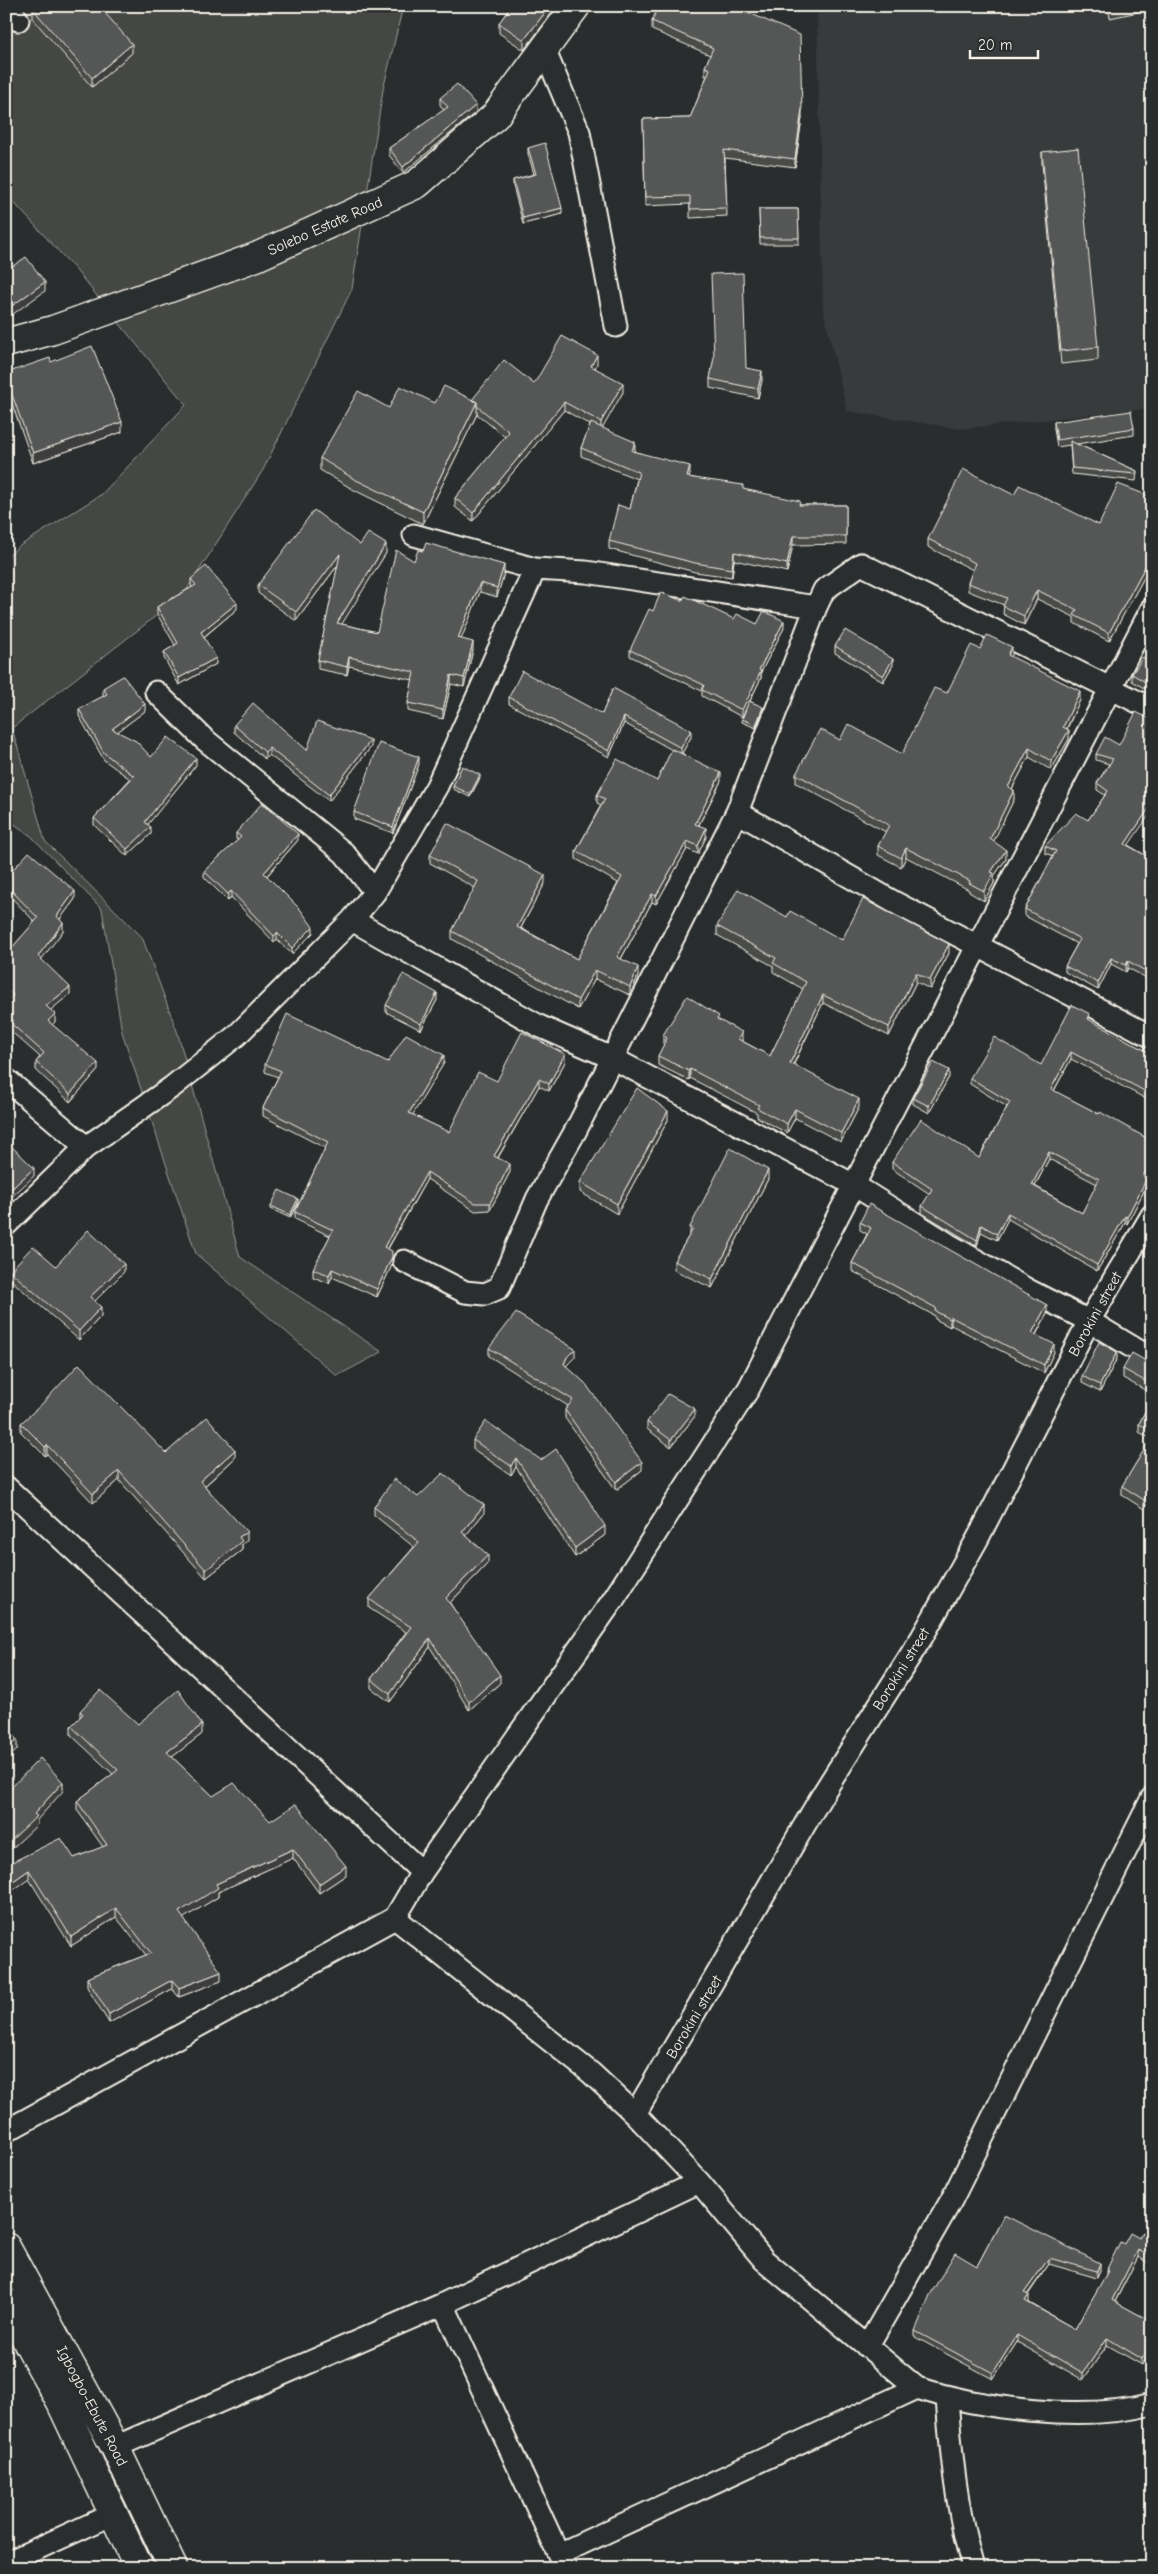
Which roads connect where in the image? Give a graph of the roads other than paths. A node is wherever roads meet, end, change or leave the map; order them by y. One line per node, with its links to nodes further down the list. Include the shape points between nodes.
1 (576, 6): 2 (street, Solebo Estate Road)
2 (544, 49): 3 (street, via 579,132); 4 (street, Solebo Estate Road, via 495,116 417,184 256,257 53,330)
3 (616, 326)
4 (6, 343)
5 (414, 536): 6 (street)
6 (535, 569): 7 (street, via 586,572); 13 (street, via 437,786)
7 (816, 607): 9 (street, via 824,590 861,564); 12 (street)
8 (1152, 608): 9 (street)
9 (1111, 688): 11 (street); 15 (street)
10 (156, 692): 13 (street, via 204,739 344,853)
11 (1152, 709)
12 (737, 812): 15 (street, via 892,901); 17 (street)
13 (375, 892): 14 (street)
14 (352, 920): 17 (street, via 539,1026); 19 (street, via 237,1034 172,1087)
15 (977, 944): 16 (street); 20 (street)
16 (1152, 1036)
17 (612, 1058): 20 (street); 23 (street, via 537,1199 499,1288 485,1294 465,1292)
18 (6, 1079): 19 (street)
19 (86, 1148): 22 (street)
20 (854, 1185): 24 (street, via 948,1244); 28 (street, via 749,1388 618,1592)
21 (1152, 1216): 24 (street, Borokini street)
22 (6, 1225)
23 (404, 1261)
24 (1089, 1322): 25 (street); 30 (street, Borokini street, via 978,1538 926,1629 824,1792)
25 (1152, 1359)
26 (6, 1487): 28 (street)
27 (1152, 1798): 36 (street, via 952,2199)
28 (422, 1872): 29 (street)
29 (396, 1918): 30 (street, via 591,2073); 31 (street)
30 (635, 2114): 32 (street)
31 (6, 2131)
32 (699, 2182): 35 (street); 36 (street, via 764,2260)
33 (6, 2248): 40 (street, Igbogbo-Ebute Road)
34 (6, 2303): 41 (street, Igbogbo-Ebute Road, via 61,2404)
35 (443, 2304): 40 (street); 42 (street)
36 (867, 2347): 37 (street)
37 (917, 2388): 38 (street); 42 (street)
38 (947, 2398): 39 (street, via 1038,2411); 46 (street, via 953,2472 963,2532)
39 (1149, 2409)
40 (116, 2448): 45 (street, Igbogbo-Ebute Road)
41 (114, 2514): 43 (street); 44 (street, Igbogbo-Ebute Road)
42 (562, 2561)
43 (6, 2563)
44 (139, 2568)
45 (173, 2568)
46 (974, 2568)

